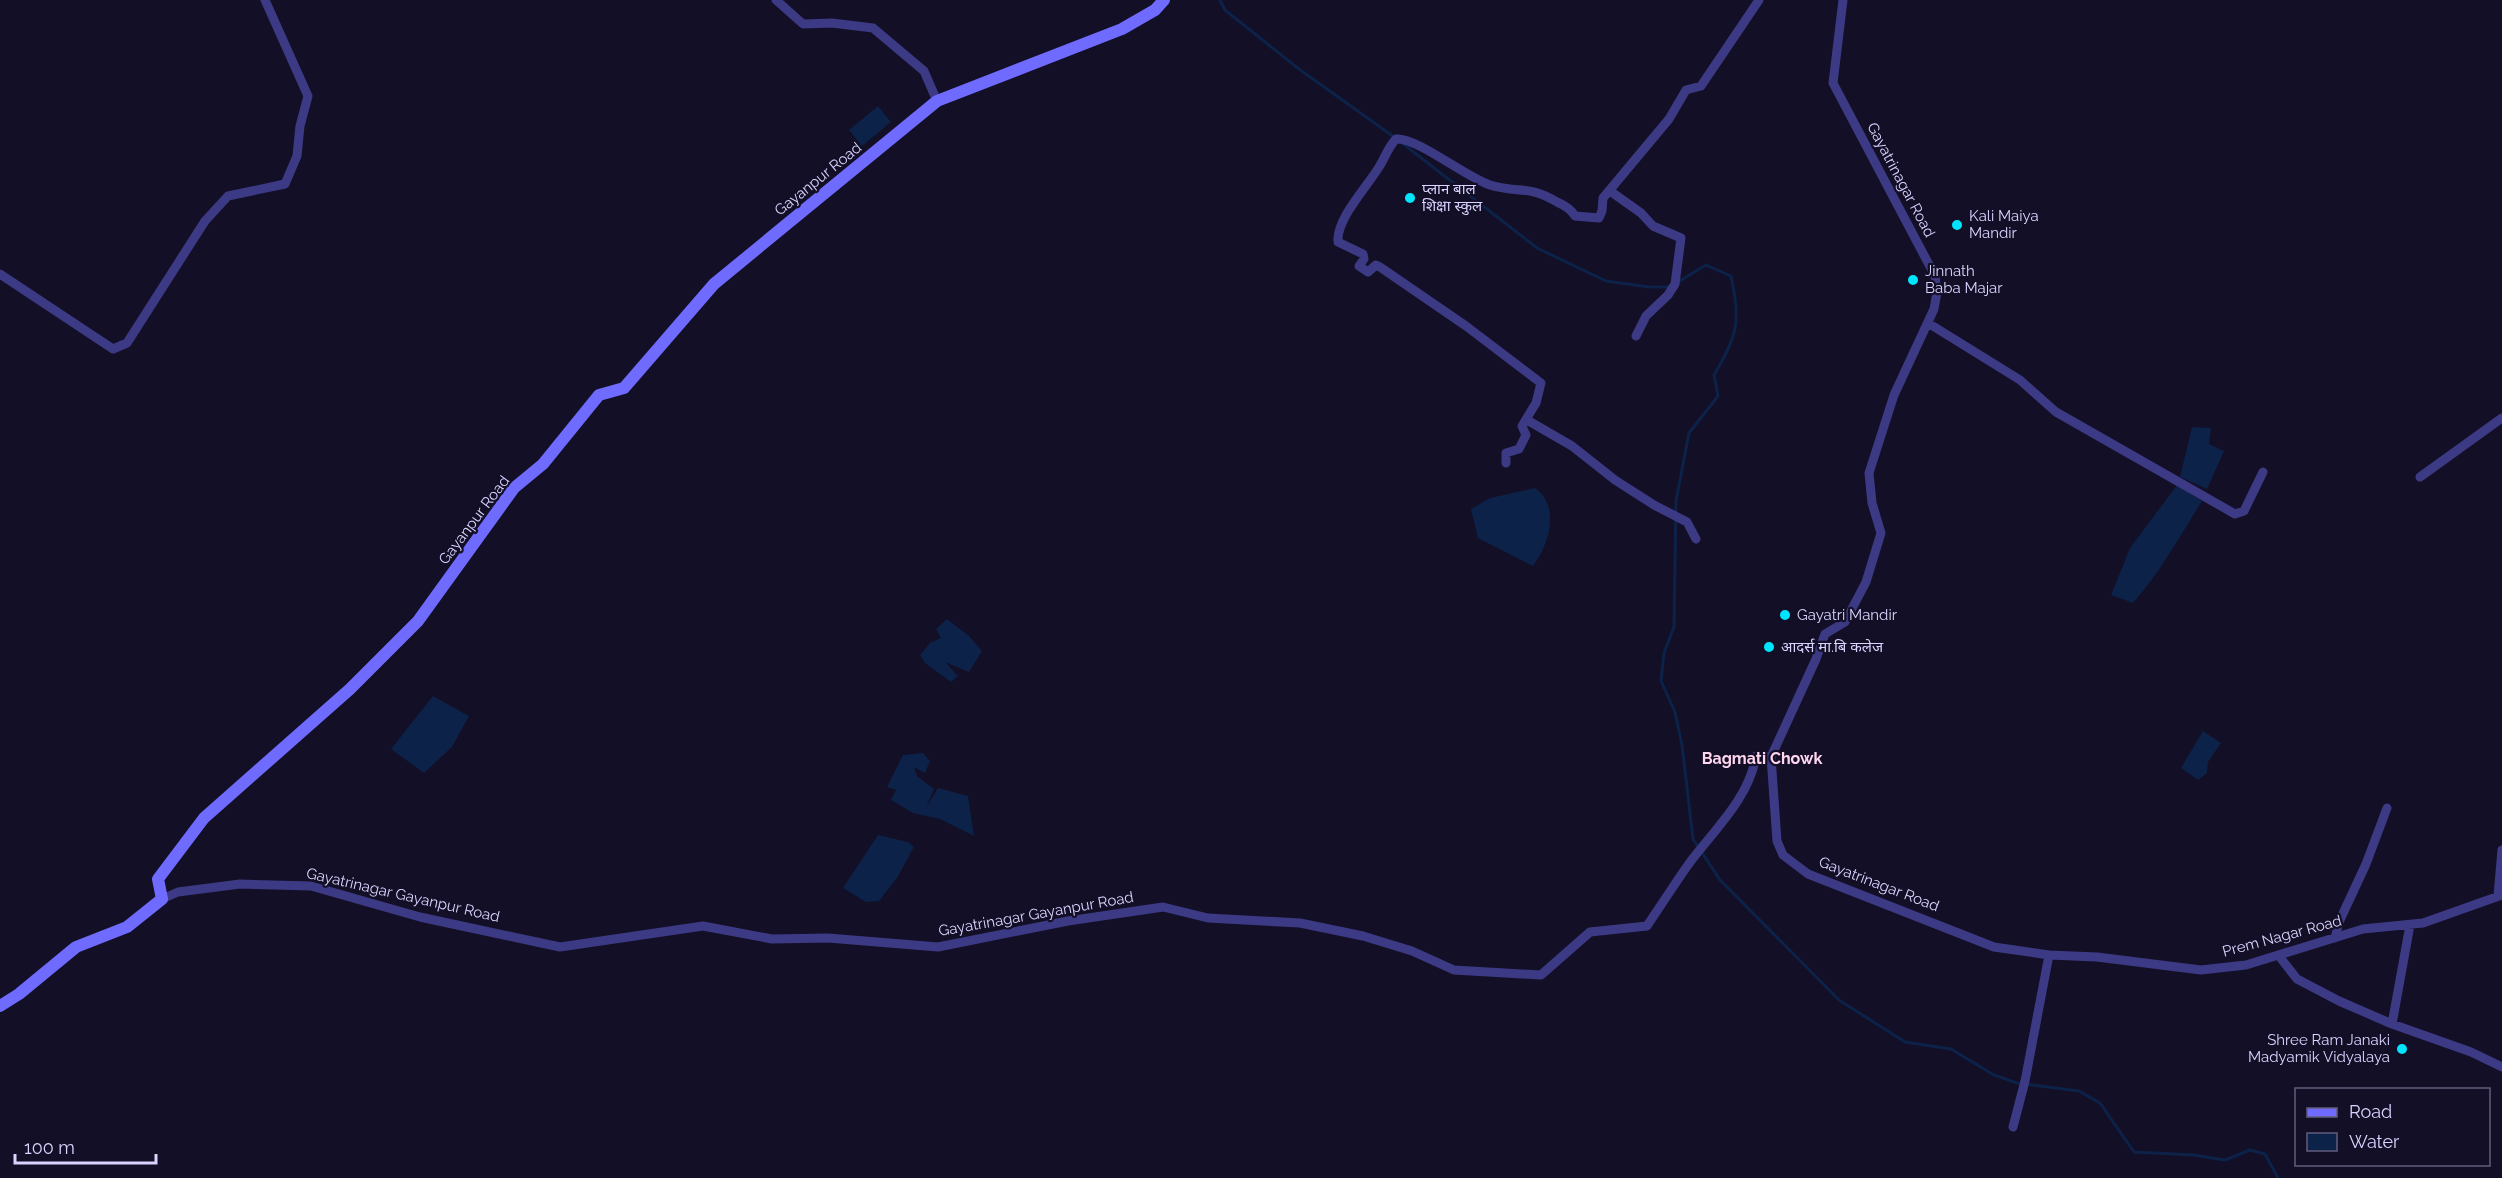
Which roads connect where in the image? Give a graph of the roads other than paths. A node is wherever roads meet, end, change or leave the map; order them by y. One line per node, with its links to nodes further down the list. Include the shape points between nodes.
1 (265, 0): 8 (street, via 308,96 297,156 285,184 228,196 205,221 127,343 113,349)
2 (776, 0): 6 (street, via 802,24 873,28 924,71)
3 (1164, 0): 6 (street, Gayanpur Road, via 1155,10 1092,42)
4 (1759, 0): 7 (street, via 1702,85 1686,90 1669,119)
5 (1843, 0): 9 (street, Gayatrinagar Road, via 1833,83 1935,276 1937,292)
6 (937, 101): 21 (street, Gayanpur Road, via 714,284 624,388 599,395 543,464 514,489 418,621 350,689 204,818 158,879)
7 (1610, 191): 10 (street, via 1653,226 1681,238 1675,284 1646,316); 12 (street, via 1603,198 1599,218 1575,216 1546,194 1490,185 1406,138 1396,139 1342,225 1338,242 1363,254 1359,266 1368,272 1380,267 1541,383 1541,392)
8 (0, 274)
9 (1928, 323): 14 (street, via 2020,380 2056,412 2235,514 2244,511); 17 (street, Gayatrinagar Road, via 1894,396 1869,473 1881,533 1866,582 1845,622 1825,634)
10 (1636, 336)
11 (2502, 417): 15 (street)
12 (1527, 420): 13 (street, via 1522,426 1526,435 1522,444 1506,453); 16 (street, via 1572,446 1654,505 1687,522)
13 (1506, 463)
14 (2263, 472)
15 (2420, 477)
16 (1696, 539)
17 (1771, 757): 21 (street, Gayatrinagar Gayanpur Road, via 1756,756 1754,772 1726,818 1647,926 1590,932 1541,975 1454,970 1412,951 1363,936 1300,923 1209,918 1163,907 938,947 828,938 772,939 703,926 560,947 420,917 311,886 240,884 178,892); 24 (street, Gayatrinagar Road, via 1777,841 1783,855 1808,874)
18 (2387, 808): 23 (street, via 2339,922)
19 (2502, 850): 20 (street)
20 (2500, 896): 22 (street, Prem Nagar Road, via 2439,919)
21 (162, 899): 27 (street, via 127,927 76,947)
22 (2410, 925): 23 (street, Prem Nagar Road, via 2363,929); 28 (street)
23 (2336, 938): 26 (street, Prem Nagar Road)
24 (1994, 947): 25 (street, Prem Nagar Road)
25 (2049, 956): 26 (street, Prem Nagar Road, via 2097,957 2201,970 2246,965); 30 (street)
26 (2278, 956): 28 (street, via 2297,979)
27 (0, 1006)
28 (2392, 1024): 29 (street)
29 (2502, 1067)
30 (2013, 1127)

